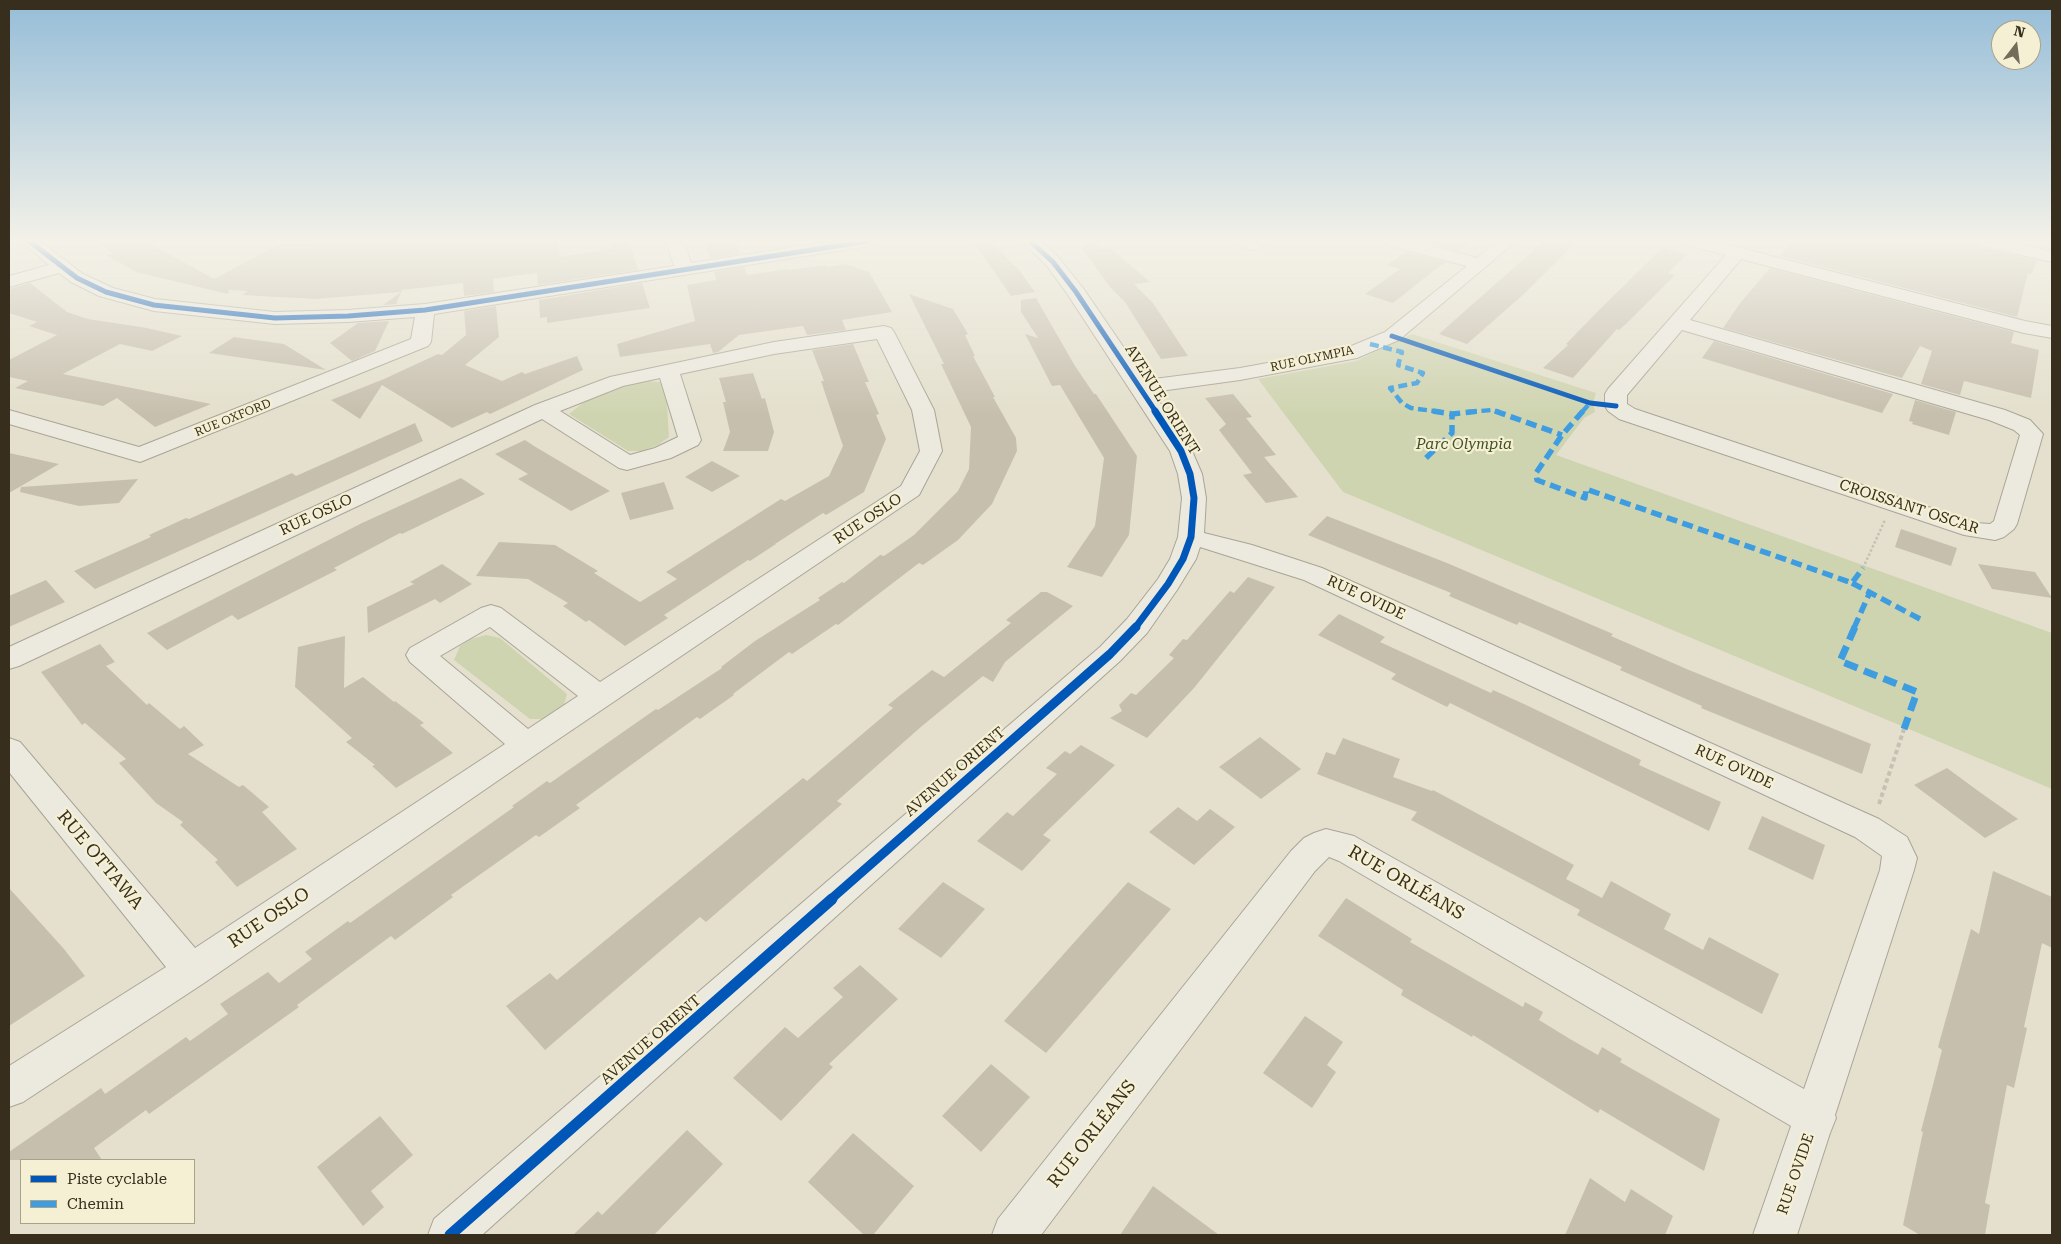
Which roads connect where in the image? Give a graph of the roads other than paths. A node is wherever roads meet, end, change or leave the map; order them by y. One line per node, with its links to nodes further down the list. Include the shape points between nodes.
1 (132, 299): 7 (street, via 154,305 275,318)
2 (496, 299): 7 (street)
3 (1079, 299): 11 (street, AVENUE ORIENT)
4 (1437, 299): 11 (street, RUE OLYMPIA, via 1392,336 1350,354 1240,374)
5 (1699, 299): 8 (street, CROISSANT OSCAR)
6 (1916, 299): 9 (street)
7 (425, 310): 13 (street, RUE OXFORD, via 421,342 140,454)
8 (1679, 323): 8 (street, CROISSANT OSCAR, via 1616,394 1616,406 1627,414 1973,530 1995,532 2005,524 2032,434 2022,425 1998,415)
9 (2052, 332)
10 (668, 369): 12 (street, RUE OSLO, via 617,381); 12 (street, via 690,440 663,453 627,463); 16 (street, RUE OSLO, via 774,348 884,332 923,410 931,451 911,490)
11 (1140, 387): 14 (street, AVENUE ORIENT, via 1181,451 1190,474 1194,498)
12 (542, 410): 15 (street, RUE OSLO)
13 (9, 417)
14 (1191, 537): 21 (street, RUE OVIDE, via 1313,574 1849,820 1888,841 1899,852 1898,864); 22 (street, AVENUE ORIENT, via 1183,560 1168,584 1137,626 1110,654)
15 (9, 658)
16 (600, 698): 17 (street, RUE OSLO); 17 (street, via 491,614 420,655)
17 (527, 745): 19 (street, RUE OSLO)
18 (9, 750): 19 (street, RUE OTTAWA)
19 (192, 971): 20 (street, RUE OSLO)
20 (9, 1088)
21 (1816, 1118): 23 (street, RUE ORLÉANS, via 1351,851 1326,843 1304,861); 24 (street, RUE OVIDE)
22 (450, 1235)
23 (1014, 1235)
24 (1775, 1235)

